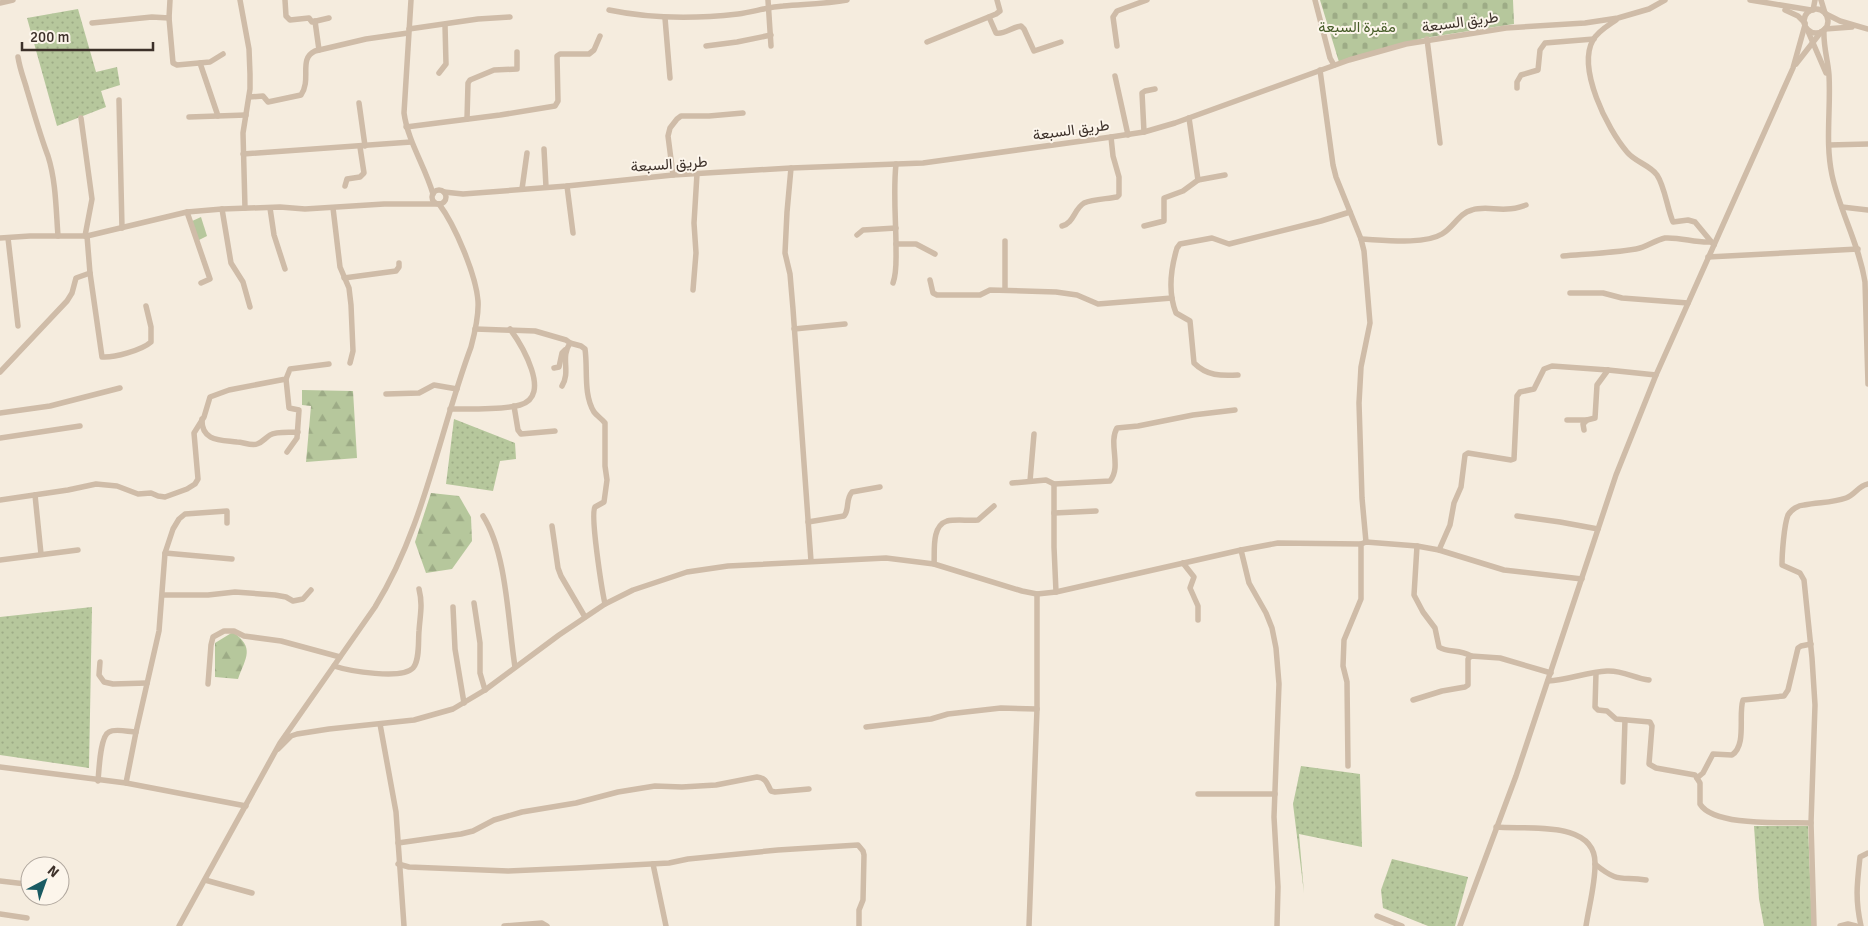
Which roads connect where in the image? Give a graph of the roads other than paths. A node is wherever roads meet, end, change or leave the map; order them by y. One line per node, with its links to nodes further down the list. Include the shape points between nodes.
1 (13, 0): 15 (street)
2 (170, 0): 23 (street)
3 (240, 0): 58 (street, via 250,49)
4 (285, 0): 27 (street, via 288,19 309,18)
5 (411, 0): 33 (street)
6 (768, 0): 17 (street)
7 (847, 0): 17 (street)
8 (997, 0): 22 (street, via 1000,11)
9 (1147, 0): 43 (street, via 1117,11 1113,17)
10 (1315, 0): 49 (street)
11 (1666, 0): 26 (street, طريق السبعة)
12 (1750, 0): 16 (street)
13 (1815, 0): 19 (street)
14 (1821, 0): 20 (street)
15 (0, 3)
16 (1774, 5): 19 (street); 30 (street, via 1794,13)
17 (768, 8): 25 (street, via 736,14); 34 (street)
18 (609, 10): 25 (street)
19 (1812, 10): 20 (street); 30 (street, via 1806,16)
20 (1825, 13): 31 (street, via 1836,20); 32 (street, via 1828,21)
21 (510, 17): 29 (street)
22 (989, 17): 38 (street); 39 (street, via 999,34 1021,26 1034,51)
23 (169, 18): 28 (street); 48 (street, via 173,63)
24 (329, 18): 27 (street)
25 (665, 18): 54 (street)
26 (1618, 18): 36 (street, طريق السبعة); 37 (street)
27 (315, 21): 44 (street)
28 (92, 23)
29 (444, 25): 33 (street); 52 (street, via 446,64)
30 (1805, 25): 32 (street, via 1813,32); 40 (street); 50 (street)
31 (1865, 28): 32 (street, via 1843,26)
32 (1824, 30): 40 (street); 55 (street)
33 (408, 31): 44 (street); 68 (street, via 404,100)
34 (771, 35): 41 (street); 42 (street)
35 (600, 36): 67 (street, via 589,54 557,56 556,105)
36 (1427, 39): 49 (street, طريق السبعة); 73 (street)
37 (1594, 39): 56 (street, via 1545,43 1540,50 1538,70 1520,75); 119 (street, via 1590,50 1592,81 1599,107 1615,135 1632,157 1658,176 1672,222 1695,222)
38 (927, 42)
39 (1061, 42)
40 (1813, 42): 50 (street); 55 (street)
41 (706, 46)
42 (771, 46)
43 (1117, 46)
44 (319, 50): 58 (street, via 308,57 307,81 301,94 268,102 263,96)
45 (516, 52): 67 (street, via 517,69 495,70 470,80)
46 (223, 54): 48 (street, via 210,62)
47 (18, 57): 113 (street, via 20,73 48,157)
48 (200, 63): 63 (street)
49 (1334, 65): 51 (street, طريق السبعة)
50 (1793, 68): 119 (street)
51 (1320, 70): 66 (street, طريق السبعة); 105 (street, via 1333,165)
52 (440, 72)
53 (1115, 76): 70 (street)
54 (670, 78)
55 (1829, 82): 75 (street)
56 (1517, 88)
57 (1155, 89): 69 (street, via 1142,93)
58 (249, 97): 62 (street)
59 (118, 100): 109 (street)
60 (359, 103): 76 (street)
61 (744, 113): 83 (street, via 681,116 677,119 668,136)
62 (246, 115): 63 (street); 79 (street)
63 (218, 116): 64 (street)
64 (189, 117)
65 (81, 118): 114 (street, via 92,199)
66 (1189, 118): 69 (street, طريق السبعة); 86 (street)
67 (467, 119): 68 (street)
68 (406, 126): 72 (street)
69 (1144, 132): 70 (street, طريق السبعة)
70 (1128, 134): 71 (street, طريق السبعة)
71 (1111, 138): 80 (street, طريق السبعة); 107 (street, via 1119,177 1119,195 1086,203 1072,220)
72 (411, 142): 76 (street); 85 (street)
73 (1440, 143)
74 (1868, 144): 75 (street)
75 (1829, 145): 98 (street, via 1832,174)
76 (363, 146): 79 (street); 87 (street, via 364,173 360,177 347,178)
77 (544, 149): 89 (street)
78 (527, 153): 90 (street)
79 (243, 154): 99 (street)
80 (896, 164): 81 (street, طريق السبعة); 110 (street)
81 (791, 168): 82 (street, طريق السبعة); 146 (street, via 785,247)
82 (697, 174): 83 (street, طريق السبعة); 133 (street)
83 (674, 175): 88 (street, طريق السبعة)
84 (1225, 175): 86 (street)
85 (429, 178): 91 (street); 93 (street)
86 (1198, 180): 108 (street, via 1183,191 1164,198 1164,221)
87 (345, 186)
88 (567, 186): 89 (street, طريق السبعة); 111 (street)
89 (546, 187): 90 (street, طريق السبعة)
90 (522, 189): 92 (street, طريق السبعة)
91 (443, 192): 92 (street); 93 (street); 94 (street)
92 (462, 194): 94 (street)
93 (433, 195): 95 (street); 96 (street)
94 (446, 200): 96 (street); 106 (street)
95 (420, 203): 96 (street); 101 (street)
96 (438, 204): 106 (street)
97 (1526, 205): 117 (street, via 1470,210 1442,234 1433,237)
98 (1842, 207): 103 (street); 121 (street)
99 (245, 208): 100 (street); 102 (street)
100 (270, 208): 101 (street); 126 (street, via 274,235)
101 (332, 208): 128 (street)
102 (222, 209): 104 (street); 139 (street, via 231,263 243,282)
103 (1868, 210)
104 (188, 212): 109 (street); 131 (street, via 210,279)
105 (1350, 212): 117 (street); 136 (street, via 1229,244 1212,238 1180,244 1174,264)
106 (447, 214): 144 (street, via 476,289 478,314)
107 (1062, 226)
108 (1144, 226)
109 (122, 228): 114 (street)
110 (896, 228): 112 (street, via 863,230); 120 (street)
111 (573, 233)
112 (857, 235)
113 (58, 236): 114 (street); 116 (street)
114 (86, 236): 127 (street)
115 (0, 238): 116 (street)
116 (8, 238): 142 (street)
117 (1362, 240): 192 (street, via 1370,323 1359,382)
118 (1005, 241): 134 (street)
119 (1712, 243): 123 (street, via 1667,238 1637,249); 124 (street)
120 (896, 244): 122 (street, via 916,244); 132 (street)
121 (1858, 249): 124 (street); 130 (street)
122 (936, 254)
123 (1563, 256)
124 (1708, 257): 137 (street)
125 (399, 263): 128 (street, via 396,271)
126 (285, 269)
127 (90, 274): 138 (street, via 102,357 135,350 151,342); 153 (street, via 76,278 67,301)
128 (344, 278): 149 (street, via 349,288 352,321)
129 (930, 280): 134 (street, via 935,295 980,295 988,290)
130 (1866, 282): 140 (street)
131 (201, 283)
132 (893, 283)
133 (692, 290)
134 (1005, 290): 136 (street, via 1062,293 1098,304)
135 (1570, 293): 137 (street, via 1603,293 1622,298)
136 (1172, 298): 154 (street, via 1176,312 1190,321 1194,363 1215,375)
137 (1688, 303): 155 (street)
138 (146, 306)
139 (250, 307)
140 (1867, 315): 143 (street)
141 (845, 324): 146 (street)
142 (18, 326)
143 (1867, 327): 157 (street)
144 (475, 329): 145 (street); 160 (street)
145 (510, 329): 147 (street, via 544,333); 162 (street, via 531,365 534,382 531,397 526,403)
146 (794, 329): 188 (street)
147 (570, 343): 148 (street); 211 (street, via 586,349 589,395 594,411 605,423 607,480 604,502 595,507 593,515)
148 (566, 350): 151 (street, via 562,353 559,367); 158 (street, via 566,374)
149 (350, 363)
150 (329, 364): 156 (street, via 290,369)
151 (554, 368)
152 (1608, 370): 155 (street); 168 (street, via 1597,385 1595,418); 196 (street, via 1548,367 1534,389 1520,392 1515,410 1516,456 1510,460 1465,455 1461,487 1450,525)
153 (0, 372)
154 (1238, 375)
155 (1656, 375): 191 (street)
156 (286, 379): 166 (street, via 212,395); 172 (street, via 289,408 299,410)
157 (1868, 384)
158 (562, 386)
159 (120, 388): 165 (street, via 50,406)
160 (457, 389): 161 (street, via 434,385 419,393); 163 (street)
161 (386, 394)
162 (514, 406): 163 (street); 171 (street, via 521,434)
163 (450, 409): 217 (street, via 402,556 382,596)
164 (1235, 410): 178 (street, via 1118,428 1115,431 1114,473 1110,481)
165 (0, 414)
166 (202, 419): 172 (street, via 205,431 222,441 253,445 272,434); 181 (street, via 194,433 198,479 188,490 162,497 96,484)
167 (1567, 420): 168 (street)
168 (1588, 420): 170 (street, via 1583,424)
169 (80, 426): 174 (street)
170 (1584, 430)
171 (554, 431)
172 (298, 432): 175 (street, via 297,440)
173 (1034, 434): 176 (street)
174 (0, 438)
175 (287, 452)
176 (1030, 481): 177 (street); 178 (street, via 1046,480)
177 (1012, 482)
178 (1054, 484): 185 (street)
179 (1868, 484): 215 (street, via 1860,486 1847,498 1802,505 1788,515 1782,565 1800,573 1805,584)
180 (880, 487): 188 (street, via 852,492 844,516)
181 (35, 495): 182 (street); 198 (street)
182 (0, 500)
183 (994, 506): 203 (street, via 978,520 942,524 936,531)
184 (1096, 511): 185 (street)
185 (1054, 513): 207 (street)
186 (483, 516): 220 (street, via 502,571)
187 (1517, 516): 191 (street)
188 (808, 522): 201 (street)
189 (227, 523): 197 (street, via 227,510 185,514 173,529)
190 (552, 526): 213 (street, via 561,576)
191 (1598, 529): 204 (street)
192 (1363, 543): 193 (street); 195 (street, via 1278,543); 236 (street, via 1361,599 1344,640)
193 (1417, 546): 196 (street); 216 (street, via 1414,595 1435,628 1438,648 1462,651)
194 (78, 550): 198 (street)
195 (1240, 550): 202 (street); 244 (street, via 1249,583 1272,628 1276,648 1279,684)
196 (1438, 550): 204 (street, via 1504,570)
197 (165, 553): 199 (street); 209 (street)
198 (41, 554): 200 (street)
199 (232, 559)
200 (0, 560)
201 (811, 561): 203 (street, via 886,558); 211 (street, via 687,572 633,590)
202 (1183, 563): 207 (street); 214 (street, via 1194,577 1190,588 1198,606)
203 (934, 564): 208 (street)
204 (1582, 579): 221 (street)
205 (419, 589): 219 (street, via 422,608 413,668 392,674)
206 (311, 590): 209 (street, via 303,600 293,601 284,597 235,592)
207 (1056, 592): 208 (street)
208 (1037, 594): 230 (street)
209 (163, 596): 225 (street)
210 (474, 603): 227 (street, via 480,642 480,674)
211 (605, 604): 213 (street)
212 (453, 607): 229 (street, via 455,649)
213 (585, 617): 220 (street)
214 (1198, 620)
215 (1810, 644): 238 (street, via 1798,648 1784,696 1743,700 1736,751 1732,755 1713,754); 246 (street, via 1815,705)
216 (1471, 656): 221 (street, via 1500,658); 228 (street, via 1468,659 1468,685)
217 (340, 657): 219 (street); 226 (street, via 281,641 224,631 213,637)
218 (100, 662): 225 (street, via 100,678 106,683)
219 (334, 666): 235 (street)
220 (516, 667): 227 (street)
221 (1551, 673): 224 (street)
222 (1596, 673): 223 (street, via 1621,672); 224 (street); 231 (street, via 1595,707 1616,719)
223 (1649, 680)
224 (1548, 681): 247 (street)
225 (147, 683): 234 (street)
226 (208, 684)
227 (485, 690): 229 (street)
228 (1413, 700)
229 (464, 703): 232 (street, via 423,719)
230 (1037, 709): 233 (street, via 1001,708); 267 (street)
231 (1625, 720): 238 (street, via 1648,720 1652,723 1648,761 1651,767 1692,773); 240 (street)
232 (380, 724): 235 (street, via 297,734); 248 (street, via 396,812)
233 (866, 727)
234 (136, 732): 239 (street, via 106,733); 241 (street)
235 (278, 749): 245 (street)
236 (1348, 766)
237 (0, 767): 239 (street)
238 (1697, 778): 246 (street, via 1700,804 1716,816 1733,820)
239 (98, 781): 241 (street)
240 (1623, 782)
241 (126, 783): 245 (street)
242 (809, 789): 248 (street, via 775,792 771,791 768,782 757,777 716,785 655,786 522,812 461,834)
243 (1198, 794): 244 (street)
244 (1274, 794): 268 (street)
245 (246, 806): 253 (street)
246 (1811, 823): 272 (street)
247 (1496, 827): 252 (street, via 1574,833 1594,852); 270 (street)
248 (398, 843): 250 (street)
249 (1868, 852): 275 (street, via 1860,857 1856,886)
250 (398, 864): 251 (street, via 508,871); 262 (street)
251 (653, 864): 265 (street); 266 (street, via 858,845 864,855)
252 (1596, 864): 254 (street, via 1616,878); 271 (street)
253 (205, 880): 257 (street); 261 (street)
254 (1646, 880)
255 (0, 881): 256 (street)
256 (20, 883)
257 (252, 893)
258 (0, 914): 260 (street)
259 (1377, 916): 269 (street)
260 (27, 918)
261 (179, 926)
262 (404, 926)
263 (504, 926): 264 (street, via 542,923)
264 (547, 926)
265 (666, 926)
266 (859, 926)
267 (1029, 926)
268 (1277, 926)
269 (1402, 926)
270 (1460, 926)
271 (1586, 926)
272 (1814, 926)
273 (1840, 926): 274 (street)
274 (1855, 926)
275 (1861, 926)

